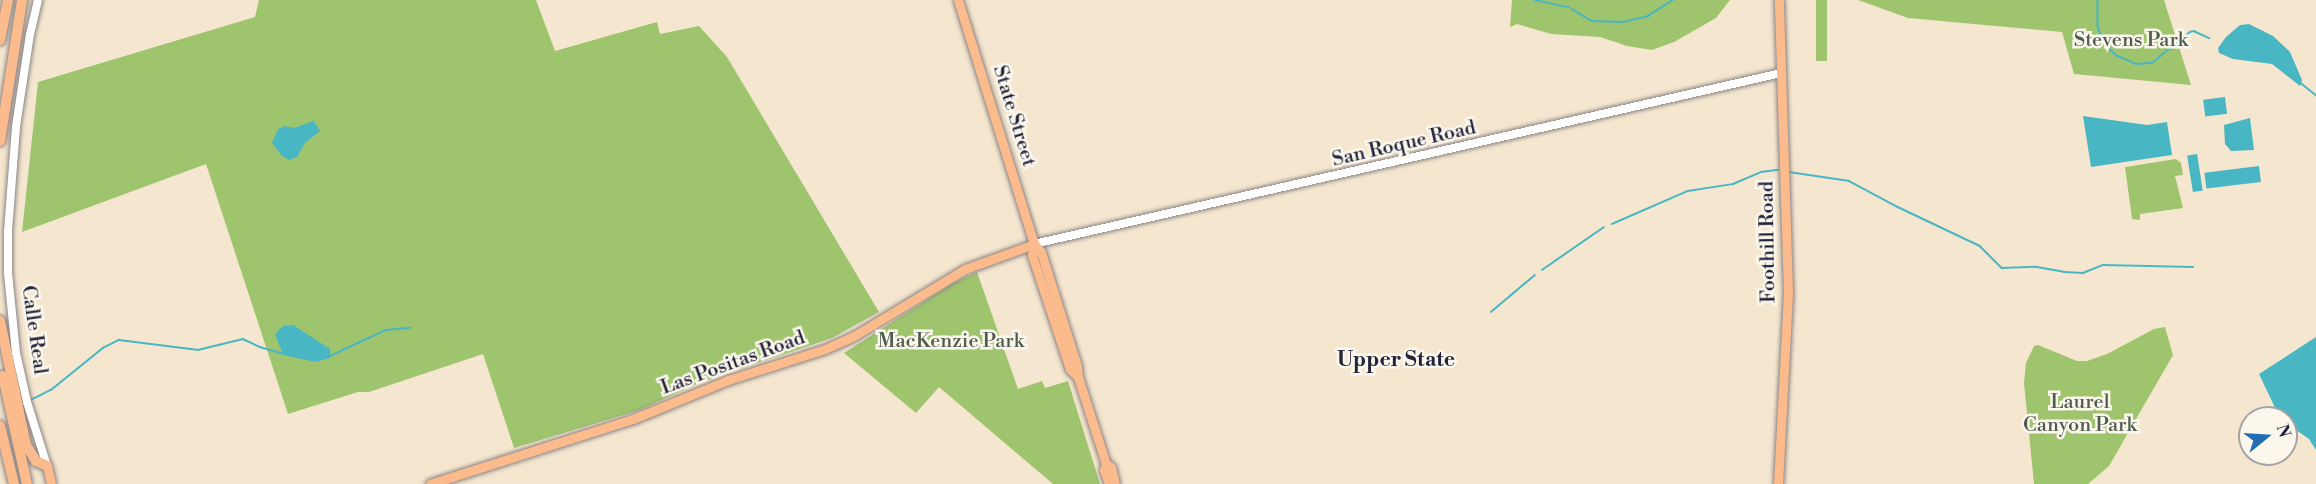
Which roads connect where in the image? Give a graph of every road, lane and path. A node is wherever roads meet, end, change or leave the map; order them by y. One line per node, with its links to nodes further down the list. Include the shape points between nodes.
1 (8, 0): 6 (highway)
2 (22, 0): 8 (highway)
3 (38, 0): 14 (street, Calle Real, via 16,127 8,273 16,352)
4 (957, 0): 9 (main road, State Street)
5 (1779, 1): 7 (main road, Foothill Road)
6 (0, 40)
7 (1781, 73): 9 (street, San Roque Road); 21 (main road, Foothill Road, via 1788,292)
8 (0, 141)
9 (1034, 244): 13 (main road, State Street, via 1032,255); 18 (main road, Las Positas Road, via 957,273 854,336 825,349 728,380 633,419)
10 (0, 321): 14 (highway, via 26,445 36,461)
11 (0, 361): 16 (highway)
12 (0, 426): 15 (highway)
13 (1106, 464): 19 (main road, State Street); 20 (main road, State Street, via 1111,467)
14 (47, 466): 17 (main road, Calle Real)
15 (14, 484)
16 (27, 484)
17 (51, 484)
18 (430, 484)
19 (1109, 484)
20 (1115, 484)
21 (1778, 484)

